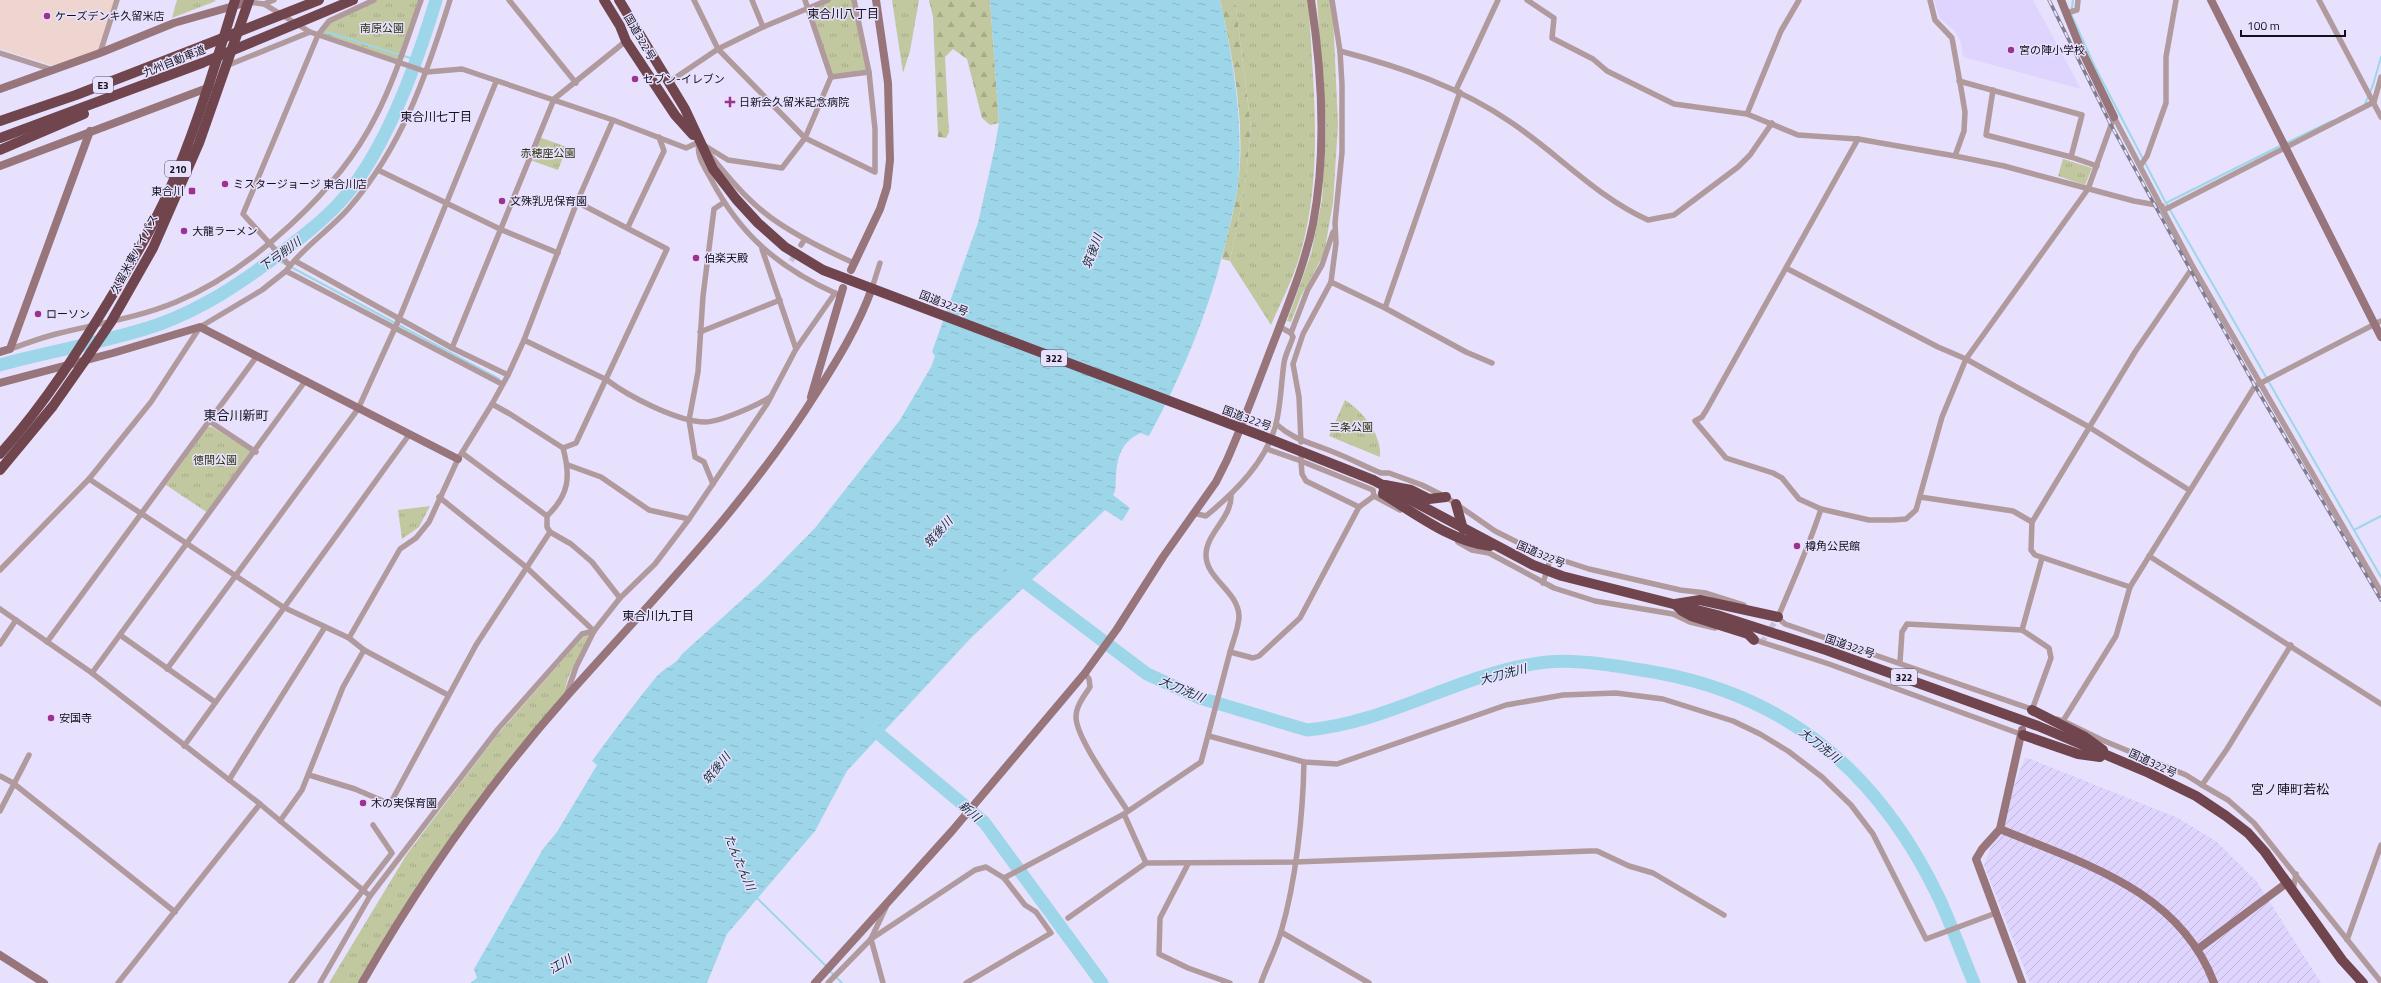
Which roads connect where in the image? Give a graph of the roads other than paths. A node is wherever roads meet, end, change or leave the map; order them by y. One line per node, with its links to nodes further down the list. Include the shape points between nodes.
1 (117, 0): 40 (street)
2 (274, 0): 30 (street)
3 (319, 0): 63 (highway, 九州自動車道 / E3, bridge, via 76,95)
4 (353, 0): 46 (highway, 九州自動車道 / E3, bridge)
5 (374, 0): 35 (street, via 329,21)
6 (421, 0): 41 (street)
7 (450, 0): 44 (street)
8 (509, 0): 52 (street)
9 (604, 0): 36 (highway, 国道322号 / 322)
10 (618, 0): 51 (highway, 国道322号 / 322)
11 (694, 0): 37 (street)
12 (752, 0): 33 (street)
13 (805, 0): 31 (street)
14 (828, 0): 31 (street)
15 (854, 0): 45 (street)
16 (876, 0): 94 (street, via 888,83 890,160 887,187 880,209)
17 (1311, 0): 107 (street, via 1319,69 1320,169 1314,222 1307,251)
18 (1332, 0): 38 (street)
19 (1498, 0): 56 (street)
20 (1527, 0): 59 (street, via 1554,18 1552,38 1593,59 1607,71 1650,94 1674,104)
21 (1799, 0): 59 (street, via 1781,31)
22 (1930, 0): 49 (street, via 1935,20 1952,38)
23 (2061, 0): 32 (street)
24 (2078, 0): 32 (street, via 2078,10)
25 (2176, 0): 75 (street, via 2166,57 2166,103 2147,156)
26 (2211, 0): 71 (street)
27 (2319, 0): 58 (street)
28 (247, 1): 29 (street); 30 (street); 42 (highway, 久留米東バイパス / 210)
29 (234, 3): 40 (street, via 174,23); 53 (highway, 久留米東バイパス / 210)
30 (264, 4): 34 (street)
31 (808, 10): 33 (street); 47 (street)
32 (2066, 13): 60 (street)
33 (763, 27): 37 (street)
34 (310, 32): 35 (street); 42 (street)
35 (318, 35): 41 (street); 88 (street, via 243,214)
36 (626, 41): 52 (street); 70 (highway, 国道322号 / 322, via 675,115)
37 (718, 50): 51 (street); 68 (street)
38 (1340, 51): 56 (street, via 1385,63); 84 (street, via 1342,152)
39 (0, 53): 43 (street)
40 (100, 53): 43 (street)
41 (399, 63): 44 (street); 88 (street, via 376,116 347,163 319,196)
42 (228, 64): 53 (street); 103 (highway, 久留米東バイパス / 210, via 200,143 180,189 153,248)
43 (53, 70): 54 (street)
44 (427, 72): 50 (street, via 462,69); 78 (street, via 398,137)
45 (869, 72): 47 (street); 68 (street, via 875,129 875,172)
46 (169, 77): 66 (highway, 九州自動車道 / E3); 72 (highway)
47 (831, 77): 68 (street)
48 (2381, 77): 58 (street)
49 (1959, 81): 55 (street); 73 (street, via 1964,106 1964,125)
50 (496, 82): 57 (street); 81 (street)
51 (669, 82): 70 (highway, 国道322号 / 322, via 685,109)
52 (576, 83): 57 (street)
53 (210, 87): 65 (street); 105 (highway, 久留米東バイパス / 210, via 175,178 145,240)
54 (0, 89)
55 (1993, 90): 74 (street, via 1986,135); 74 (street, via 2082,115)
56 (1458, 91): 64 (street, via 1512,123 1592,185 1648,220 1674,214 1738,167 1750,155); 101 (street)
57 (554, 99): 62 (street); 86 (street)
58 (2374, 102): 61 (street); 71 (street)
59 (1747, 114): 64 (street)
60 (2114, 117): 75 (street); 77 (street)
61 (2381, 117)
62 (613, 120): 67 (street); 80 (street)
63 (0, 121)
64 (1772, 123): 69 (street, via 1798,136)
65 (90, 131): 76 (street); 115 (street)
66 (0, 138)
67 (659, 138): 70 (street, via 686,148); 85 (street, via 664,151)
68 (805, 138): 70 (street, via 782,168 728,160)
69 (1858, 139): 73 (street); 96 (street)
70 (699, 142): 82 (street, via 697,153); 87 (street, via 735,185 770,217); 98 (highway, 国道322号 / 322, via 713,169 736,199 785,247 824,270)
71 (2286, 147): 83 (street); 104 (street)
72 (0, 150)
73 (1955, 156): 79 (street, via 2004,166)
74 (2071, 157): 77 (street)
75 (2141, 165): 83 (street)
76 (0, 166)
77 (2098, 166): 79 (street)
78 (378, 170): 81 (street); 93 (street, via 349,208)
79 (2088, 189): 83 (street); 119 (street)
80 (577, 202): 85 (street); 91 (street)
81 (446, 203): 86 (street); 102 (street)
82 (724, 203): 90 (street); 109 (street, via 714,208)
83 (2163, 208): 95 (street)
84 (1335, 223): 97 (street, via 1336,242); 110 (street, via 1322,266 1308,289)
85 (628, 227): 124 (street, via 667,249)
86 (502, 230): 91 (street); 113 (street)
87 (805, 238): 89 (street); 94 (street)
88 (268, 244): 93 (street); 103 (street, via 240,266 175,303)
89 (801, 245)
90 (762, 248): 99 (street, via 789,264 802,278); 100 (street)
91 (558, 253): 112 (street)
92 (880, 263): 98 (street)
93 (290, 266): 102 (street); 106 (street, via 262,290); 108 (street)
94 (852, 267)
95 (2193, 267): 126 (street); 135 (street)
96 (1786, 268): 119 (street); 158 (street, via 1707,409 1702,417 1695,421 1726,458 1773,473 1782,478 1799,499)
97 (1331, 282): 101 (street); 138 (street, via 1303,334 1293,364 1299,397)
98 (875, 290): 129 (street, via 838,359); 136 (highway, 国道322号 / 322)
99 (840, 292): 114 (street); 129 (street)
100 (780, 300): 109 (street); 114 (street)
101 (1385, 308): 121 (street, via 1466,352)
102 (399, 319): 108 (street); 113 (street)
103 (111, 322): 105 (street); 118 (highway, 久留米東バイパス / 210)
104 (2378, 323): 111 (street); 126 (street)
105 (94, 326): 115 (street, via 54,334); 120 (highway, 久留米東バイパス / 210)
106 (200, 326): 117 (street); 118 (street); 147 (street, via 151,402)
107 (1280, 327): 110 (street); 136 (street)
108 (395, 329): 127 (street); 131 (street)
109 (700, 332): 132 (street, via 698,372)
110 (1291, 332): 134 (street, via 1293,337 1284,361)
111 (2381, 337)
112 (524, 340): 122 (street); 124 (street)
113 (452, 348): 122 (street)
114 (796, 348): 128 (street)
115 (10, 349): 116 (street)
116 (0, 352)
117 (257, 356): 123 (street); 133 (street)
118 (86, 359): 120 (street); 146 (highway, 久留米東バイパス / 210, via 53,406)
119 (1966, 359): 135 (street); 155 (street, via 1942,417)
120 (69, 363): 125 (street); 142 (highway, 久留米東バイパス / 210, via 25,426)
121 (1492, 363)
122 (508, 375): 127 (street)
123 (306, 380): 131 (street); 141 (street)
124 (607, 380): 132 (street, via 630,394); 139 (street, via 576,443)
125 (0, 383)
126 (2259, 383): 150 (street); 178 (street)
127 (502, 384): 130 (street)
128 (770, 397): 132 (street, via 760,404 706,422); 148 (street)
129 (810, 403): 201 (street, via 768,466 712,534)
130 (492, 404): 139 (street, via 517,417); 143 (street)
131 (358, 409): 137 (street); 175 (street)
132 (689, 420): 148 (street, via 695,456 704,462)
133 (209, 421): 141 (street); 159 (street)
134 (1276, 424): 138 (street); 140 (street)
135 (2088, 427): 150 (street); 163 (street)
136 (1241, 429): 149 (highway, 国道322号 / 322, bridge); 160 (street, via 1216,482)
137 (409, 435): 143 (street); 181 (street)
138 (1301, 441): 144 (street); 154 (street, via 1324,448 1381,473 1389,473 1422,485)
139 (563, 448): 145 (street)
140 (1267, 449): 144 (street); 151 (street)
141 (256, 452): 167 (street)
142 (0, 454)
143 (460, 456): 153 (street); 161 (street)
144 (1301, 461): 152 (street, via 1365,486 1373,490); 157 (street, via 1302,474 1306,481)
145 (568, 465): 161 (street, via 566,488 561,501); 162 (street, via 601,477 649,510)
146 (0, 470)
147 (89, 479): 159 (street); 173 (street)
148 (713, 484): 162 (street)
149 (1385, 485): 154 (highway, via 1411,490 1429,499); 164 (highway, via 1383,494); 165 (highway, 国道322号 / 322)
150 (2189, 490): 169 (street)
151 (1231, 494): 160 (street, via 1206,516); 195 (street, via 1230,505 1206,556 1211,570 1237,604 1239,617)
152 (1374, 496): 157 (street); 164 (street)
153 (439, 497): 172 (street); 189 (street, via 429,522 416,538 400,549)
154 (1446, 497): 156 (street)
155 (1920, 497): 158 (street, via 1916,510 1910,517 1900,520 1869,520); 163 (street, via 2013,511)
156 (1456, 504): 165 (highway); 170 (street, via 1495,531)
157 (1359, 507): 195 (street, via 1300,618 1259,656 1253,658)
158 (1821, 510): 183 (street, via 1808,550)
159 (141, 512): 167 (street); 191 (street)
160 (1193, 513): 199 (street, via 1117,629)
161 (547, 516): 166 (street, via 547,527)
162 (688, 519): 179 (street, via 655,564)
163 (2032, 522): 171 (street, via 2031,550)
164 (1432, 524): 168 (highway, via 1477,545); 176 (street, via 1472,550 1489,553)
165 (1463, 529): 168 (highway, 国道322号 / 322)
166 (550, 532): 172 (street); 179 (street, via 571,544 592,562)
167 (187, 544): 175 (street); 188 (street)
168 (1498, 548): 174 (highway, 国道322号 / 322)
169 (2149, 556): 177 (street); 193 (street)
170 (1551, 557): 174 (street); 183 (street, via 1589,569 1680,590 1706,593)
171 (2042, 558): 177 (street); 186 (street)
172 (526, 567): 187 (street); 200 (street, via 476,645)
173 (0, 570)
174 (1547, 570): 176 (street); 180 (highway, 国道322号 / 322)
175 (236, 576): 181 (street); 197 (street)
176 (1543, 583): 190 (street, via 1595,601 1673,614 1690,622)
177 (2130, 587): 205 (street, via 2116,636)
178 (2381, 592)
179 (620, 598): 187 (street)
180 (1675, 604): 183 (highway, via 1700,600); 190 (highway, via 1691,616 1748,634); 210 (highway, 国道322号 / 322, via 1826,650 2038,726)
181 (283, 607): 185 (street); 202 (street)
182 (0, 609): 184 (street)
183 (1778, 617): 196 (street, via 1785,624)
184 (16, 620): 191 (street); 192 (street)
185 (325, 627): 189 (street); 214 (street)
186 (2022, 630): 196 (street, via 1908,624 1902,632); 204 (street, via 2049,648 2050,658)
187 (594, 631): 201 (street, via 576,666); 231 (street, via 582,634 498,730)
188 (120, 635): 197 (street); 198 (street)
189 (349, 638): 194 (street)
190 (1754, 640): 206 (street)
191 (47, 642): 198 (street)
192 (0, 644)
193 (2291, 645): 203 (street); 216 (street)
194 (364, 650): 200 (street); 212 (street, via 343,687)
195 (1230, 652): 207 (street)
196 (1900, 662): 204 (street)
197 (167, 669): 202 (street)
198 (92, 673): 208 (street)
199 (1084, 673): 219 (street, via 1089,679 1090,687 1078,705 1076,718 1096,763); 232 (street, via 1009,766)
200 (448, 695): 212 (street, via 390,804 355,789)
201 (565, 698): 247 (street, via 470,818 428,878)
202 (215, 702): 208 (street)
203 (2381, 704)
204 (2030, 712): 205 (street); 210 (highway, via 2085,737)
205 (2063, 721): 216 (street, via 2186,775)
206 (2022, 733): 210 (highway, via 2078,754); 222 (street)
207 (1209, 736): 211 (street); 219 (street, via 1201,762)
208 (184, 746): 214 (street)
209 (29, 755): 215 (street)
210 (2116, 759): 229 (highway, 国道322号 / 322, via 2196,796 2226,816 2252,838)
211 (1304, 762): 224 (street); 234 (street, via 1337,764 1506,705 1563,695 1616,693 1664,699 1733,721 1760,734 1822,777 1851,805 1873,834 1926,939)
212 (309, 775): 220 (street, via 302,790)
213 (0, 776): 215 (street)
214 (229, 780): 217 (street)
215 (13, 783): 218 (street); 233 (street)
216 (2202, 785): 227 (street, via 2228,800 2254,823)
217 (260, 804): 220 (street); 233 (street)
218 (0, 811)
219 (1125, 812): 225 (street); 228 (street)
220 (280, 821): 230 (street)
221 (373, 825): 230 (street, via 392,853)
222 (2000, 829): 234 (street, via 1976,859); 240 (street, via 2118,878 2140,891 2180,927)
223 (2381, 845): 239 (street)
224 (1295, 862): 226 (street); 235 (street, via 1597,851 1629,866 1653,873); 237 (street)
225 (1146, 863): 226 (street); 236 (street)
226 (1188, 864): 252 (street, via 1160,918 1159,954)
227 (2296, 874): 229 (street); 239 (street)
228 (1004, 878): 238 (street, via 986,867 976,870); 251 (street, via 1025,905 1036,912 1052,934)
229 (2291, 886): 240 (street); 257 (highway, 国道322号 / 322, via 2342,960)
230 (361, 890): 231 (street); 245 (street)
231 (370, 896): 246 (street)
232 (889, 901): 238 (street); 248 (street)
233 (175, 912): 244 (street)
234 (1996, 913): 255 (street)
235 (1724, 915)
236 (1068, 918)
237 (1281, 932): 253 (street); 254 (street)
238 (871, 939): 249 (street); 250 (street)
239 (2347, 940): 242 (street)
240 (2198, 949): 256 (street)
241 (0, 955): 243 (street)
242 (2381, 982)
243 (44, 983)
244 (118, 983)
245 (291, 983)
246 (320, 983)
247 (362, 983)
248 (815, 983)
249 (828, 983)
250 (882, 983)
251 (966, 983)
252 (1230, 983)
253 (1261, 983)
254 (1369, 983)
255 (2022, 983)
256 (2214, 983)
257 (2363, 983)

